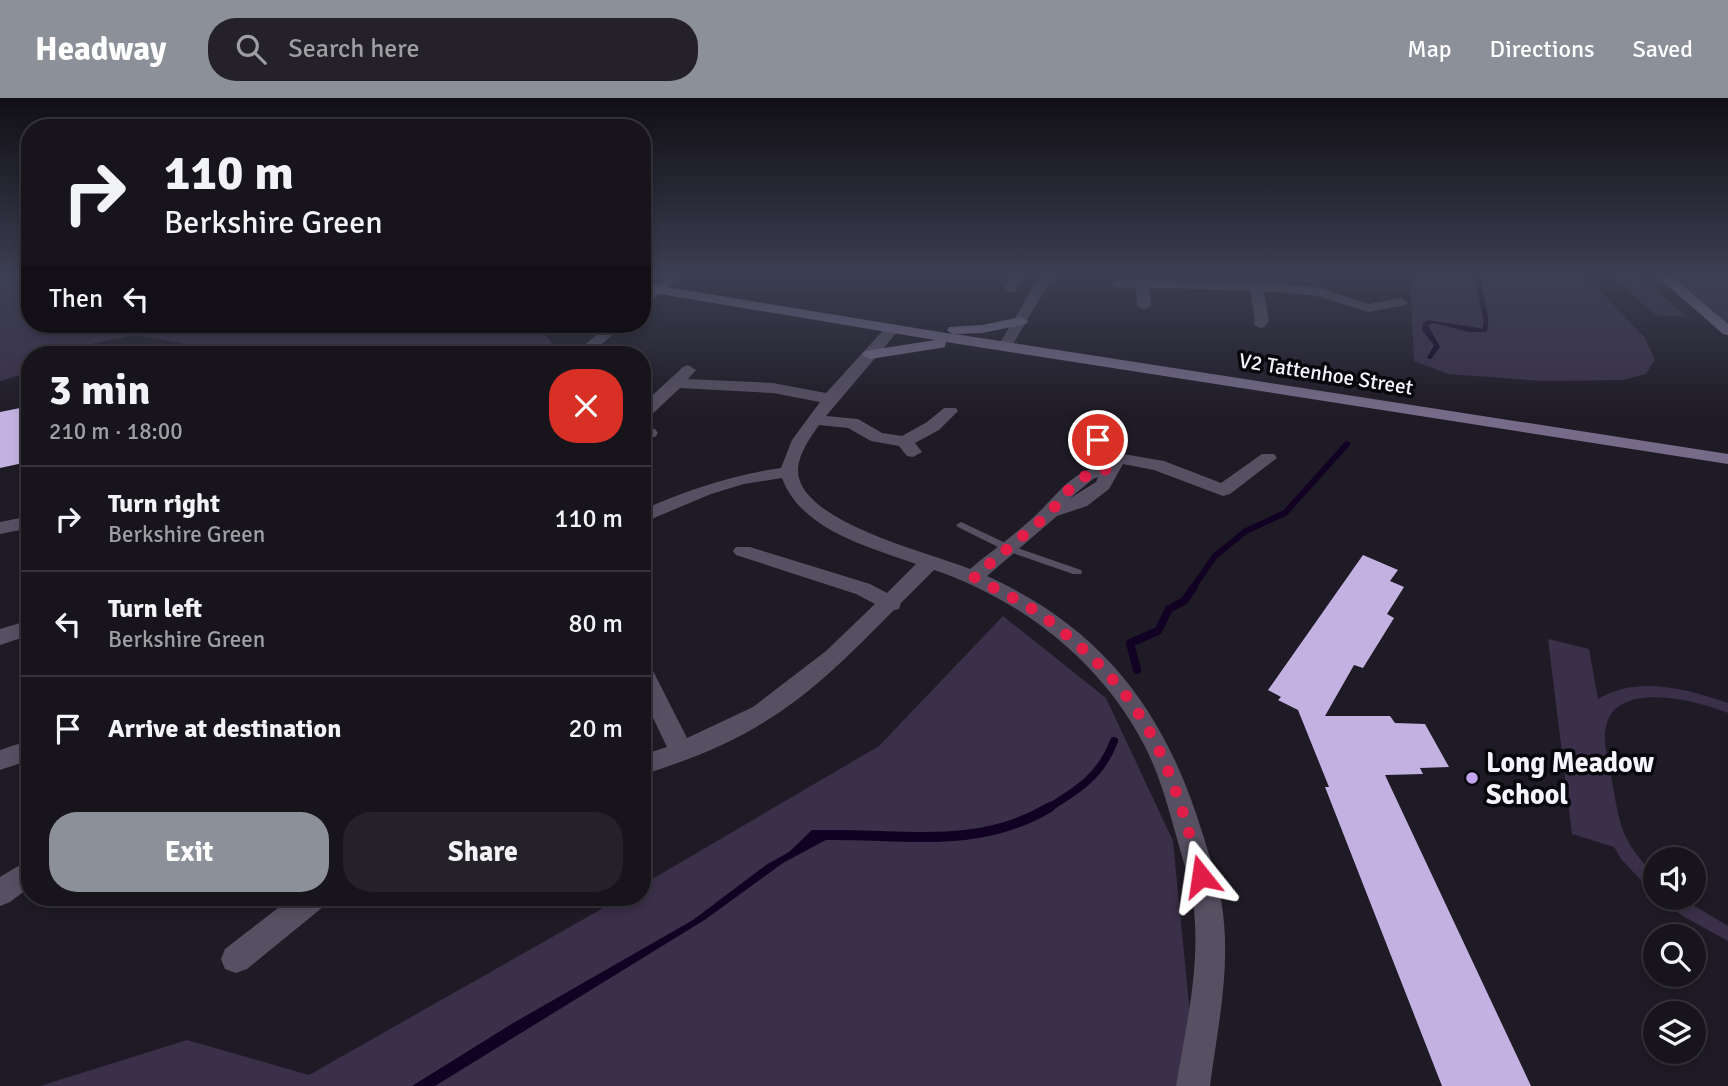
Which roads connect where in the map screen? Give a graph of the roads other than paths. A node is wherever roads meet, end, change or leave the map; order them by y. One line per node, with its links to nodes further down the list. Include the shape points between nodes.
1 (855, 322): 4 (street, V2 Tattenhoe Street)
2 (1015, 322): 5 (street)
3 (1020, 322): 9 (street)
4 (893, 328): 5 (street, V2 Tattenhoe Street); 10 (street)
5 (910, 331): 7 (street, V2 Tattenhoe Street)
6 (608, 333): 8 (street)
7 (981, 343): 9 (street, V2 Tattenhoe Street); 10 (street, via 919,345)
8 (592, 346)
9 (1005, 346): 18 (street, V2 Tattenhoe Street)
10 (870, 354): 13 (street)
11 (688, 370): 12 (street)
12 (676, 383): 13 (street, via 773,388); 14 (street)
13 (831, 399): 16 (street)
14 (651, 406)
15 (950, 411): 16 (street, via 909,447 852,423)
16 (816, 421): 21 (street, via 791,455)
17 (1098, 440): 20 (street)
18 (1723, 457)
19 (1268, 458): 20 (street, via 1223,490 1158,465)
20 (1114, 463): 26 (street, via 1103,485 1080,502 1051,512)
21 (789, 472): 22 (street, via 704,490); 28 (street, via 795,489 815,513)
22 (651, 513)
23 (21, 524): 25 (street)
24 (961, 525): 26 (lane)
25 (0, 528)
26 (1008, 548): 29 (lane); 30 (street)
27 (743, 551): 31 (street, via 863,589)
28 (930, 562): 30 (street); 31 (street)
29 (1077, 572)
30 (974, 577): 43 (street, via 1042,615 1119,684 1163,754 1208,901 1210,966)
31 (891, 604): 35 (street, via 834,657 761,713)
32 (21, 630): 33 (street)
33 (0, 637)
34 (651, 689): 35 (street)
35 (682, 752): 38 (street)
36 (21, 753): 37 (street)
37 (0, 761)
38 (651, 762)
39 (21, 878): 40 (street)
40 (0, 893)
41 (303, 906): 42 (street)
42 (236, 959)
43 (1193, 1086)

